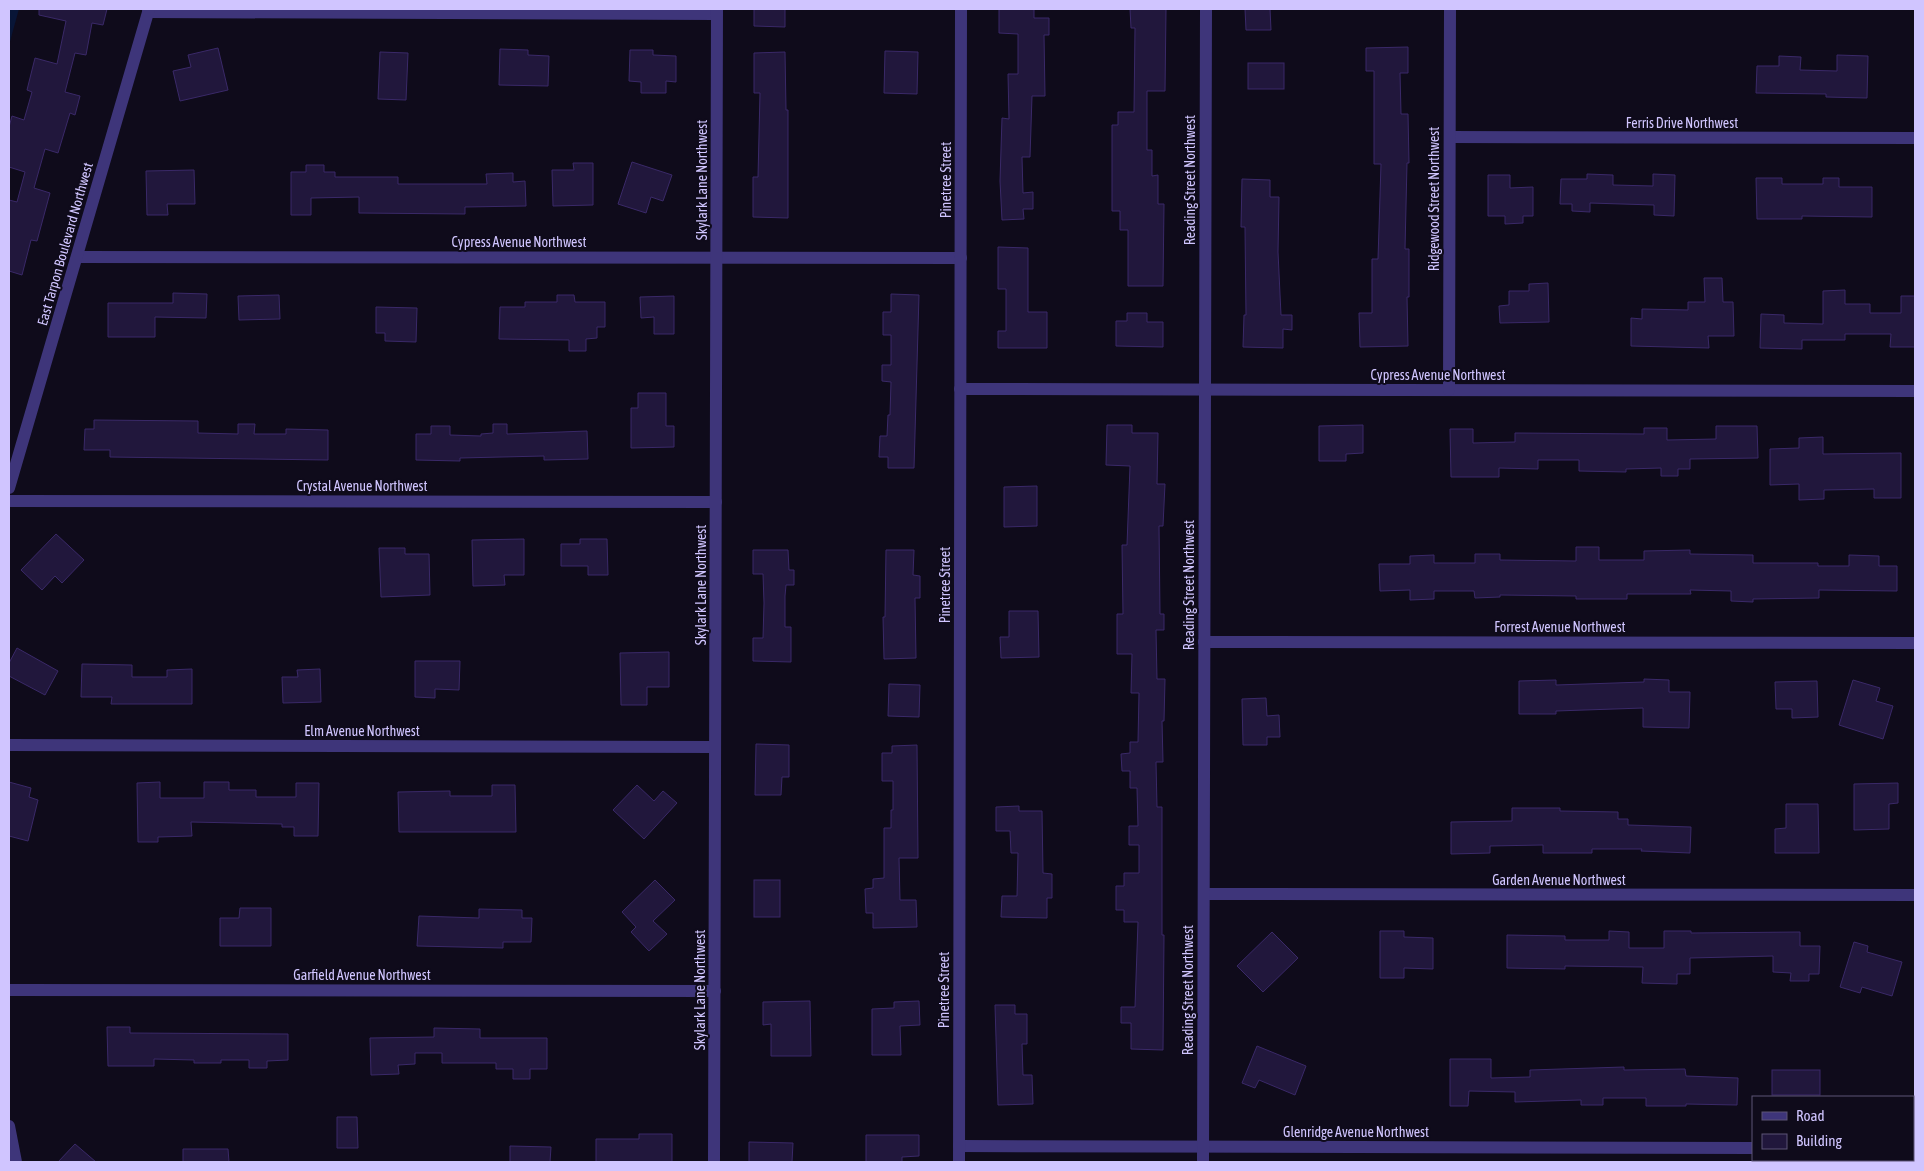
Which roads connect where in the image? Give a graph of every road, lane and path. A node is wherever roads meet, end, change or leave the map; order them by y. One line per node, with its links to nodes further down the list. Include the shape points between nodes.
1 (961, 9): 10 (street, Pinetree Street)
2 (1206, 9): 12 (street, Reading Street Northwest)
3 (1450, 9): 6 (street, Ridgewood Street Northwest)
4 (149, 11): 5 (street); 8 (street, East Tarpon Boulevard Northwest)
5 (717, 11): 9 (street, Skylark Lane Northwest)
6 (1450, 137): 7 (street, Ferris Drive Northwest); 13 (street, Ridgewood Street Northwest)
7 (1915, 138)
8 (77, 257): 9 (street, Cypress Avenue Northwest); 15 (street, East Tarpon Boulevard Northwest)
9 (716, 258): 10 (street, Cypress Avenue Northwest); 17 (street, Skylark Lane Northwest)
10 (961, 258): 11 (street, Pinetree Street)
11 (960, 388): 12 (street, Cypress Avenue Northwest); 27 (street, Pinetree Street)
12 (1205, 389): 13 (street, Cypress Avenue Northwest); 18 (street, Reading Street Northwest)
13 (1449, 390): 14 (street, Cypress Avenue Northwest)
14 (1915, 391)
15 (9, 488)
16 (9, 501): 17 (street, Crystal Avenue Northwest)
17 (716, 502): 21 (street, Skylark Lane Northwest)
18 (1204, 642): 19 (street, Forrest Avenue Northwest); 22 (street, Reading Street Northwest)
19 (1915, 643)
20 (9, 745): 21 (street, Elm Avenue Northwest)
21 (715, 747): 25 (street, Skylark Lane Northwest)
22 (1204, 894): 23 (street, Garden Avenue Northwest); 28 (street, Reading Street Northwest)
23 (1915, 895)
24 (9, 990): 25 (street, Garfield Avenue Northwest)
25 (715, 991): 31 (street, Skylark Lane Northwest)
26 (9, 1126): 30 (street)
27 (958, 1146): 28 (street, Glenridge Avenue Northwest); 32 (street, Pinetree Street)
28 (1203, 1147): 29 (street, Glenridge Avenue Northwest); 33 (street, Reading Street Northwest)
29 (1752, 1148)
30 (16, 1162)
31 (714, 1162)
32 (958, 1162)
33 (1203, 1162)

